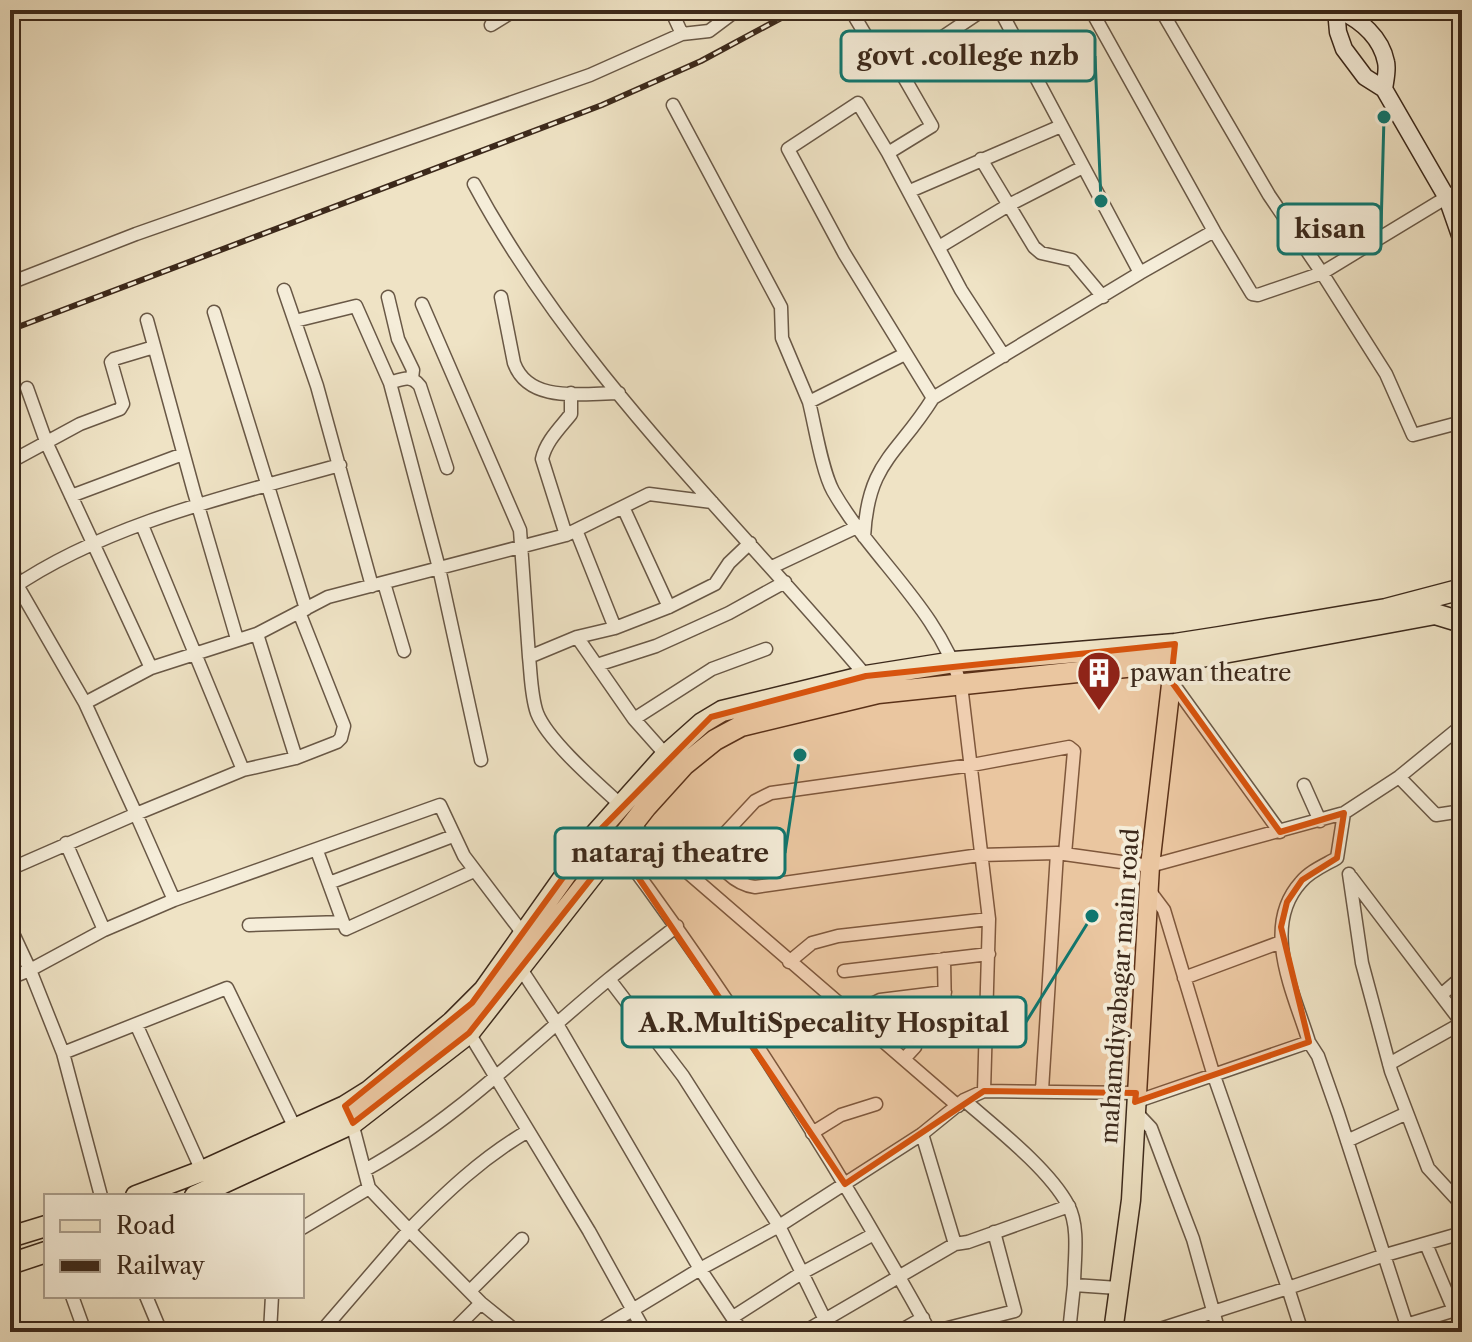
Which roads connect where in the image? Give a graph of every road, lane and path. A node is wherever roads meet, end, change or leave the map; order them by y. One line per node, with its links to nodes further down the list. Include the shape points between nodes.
1 (515, 10): 10 (street)
2 (671, 10): 11 (street)
3 (737, 10): 11 (street, via 709,31)
4 (983, 10): 12 (street)
5 (1000, 10): 15 (street)
6 (1091, 10): 24 (street)
7 (1161, 10): 28 (street, via 1269,195)
8 (1338, 10): 13 (main road, via 1344,49 1365,77); 13 (main road, via 1360,21 1382,51 1387,64)
9 (852, 12): 12 (street, via 875,49)
10 (491, 25)
11 (682, 34): 29 (street, via 590,75)
12 (898, 67): 16 (street, via 932,126)
13 (1384, 89): 22 (main road)
14 (673, 105): 47 (street, via 781,307 782,338)
15 (1061, 126): 17 (street); 18 (street)
16 (888, 153): 21 (street); 39 (street, via 858,103 788,149)
17 (981, 159): 21 (street); 23 (street)
18 (1081, 168): 23 (street); 27 (street)
19 (474, 184): 45 (street, via 565,326)
20 (1462, 188): 22 (street)
21 (910, 191): 26 (street)
22 (1447, 198): 25 (main road); 28 (street)
23 (1007, 206): 26 (street); 33 (street, via 1034,247 1072,260)
24 (1214, 231): 27 (street); 28 (street, via 1252,294)
25 (1462, 241)
26 (939, 247): 40 (street)
27 (1140, 273): 33 (street)
28 (1322, 273): 48 (street, via 1386,374 1413,435)
29 (10, 283)
30 (284, 290): 37 (street)
31 (388, 297): 41 (street)
32 (501, 297): 44 (street, via 514,363 523,380 540,390)
33 (1103, 297): 40 (street)
34 (422, 304): 64 (street, via 512,507)
35 (214, 312): 54 (street)
36 (147, 320): 38 (street)
37 (295, 321): 42 (street, via 356,306); 52 (street)
38 (154, 347): 49 (street, via 111,362 120,409); 50 (street)
39 (905, 354): 46 (street); 47 (street)
40 (1004, 356): 46 (street)
41 (412, 378): 42 (street); 53 (street, via 420,386)
42 (390, 383): 67 (street)
43 (27, 388): 49 (street)
44 (571, 393): 45 (street); 61 (street, via 571,414 542,459)
45 (619, 393): 56 (street)
46 (933, 398): 60 (street, via 880,467)
47 (809, 402): 60 (street, via 831,488)
48 (1462, 422)
49 (47, 444): 51 (street); 55 (street)
50 (183, 454): 55 (street); 57 (street)
51 (10, 462)
52 (340, 465): 54 (street); 69 (street)
53 (447, 468)
54 (267, 485): 57 (street); 73 (street)
55 (71, 496): 63 (street)
56 (712, 502): 58 (street, via 649,494); 62 (street)
57 (198, 505): 59 (street); 78 (street)
58 (623, 507): 61 (street); 72 (street)
59 (142, 525): 63 (street); 81 (street)
60 (860, 532): 66 (street); 83 (street, via 925,612)
61 (571, 533): 64 (street); 75 (street)
62 (750, 543): 66 (street); 72 (street, via 715,584)
63 (92, 544): 70 (street); 86 (street)
64 (523, 547): 67 (street); 82 (street)
65 (10, 559): 70 (street)
66 (772, 567): 68 (street)
67 (439, 568): 69 (street); 94 (street)
68 (785, 582): 85 (street, via 656,646); 87 (street)
69 (378, 584): 73 (street, via 328,597); 80 (street)
70 (13, 588): 89 (street)
71 (1462, 591): 74 (highway, via 1456,607); 84 (highway)
72 (669, 607): 75 (street)
73 (303, 610): 76 (street); 93 (street, via 344,731 337,742)
74 (1460, 623): 84 (highway, via 1435,614)
75 (615, 628): 77 (street)
76 (257, 634): 78 (street); 93 (street)
77 (577, 637): 82 (street); 85 (street)
78 (237, 639): 81 (street)
79 (766, 649): 90 (street, via 712,669)
80 (404, 651)
81 (196, 654): 86 (street); 96 (street)
82 (529, 657): 99 (street, via 536,711 543,723)
83 (954, 662): 84 (highway); 87 (highway); 88 (street)
84 (1174, 662): 88 (highway); 105 (street); 113 (main road, mahamdiyabagar main road)
85 (597, 665): 90 (street)
86 (151, 668): 89 (street)
87 (866, 676): 92 (highway, via 722,711)
88 (961, 685): 95 (street); 104 (highway, via 878,693 741,726 684,765)
89 (85, 703): 102 (street)
90 (634, 719): 92 (street)
91 (1462, 723): 97 (street)
92 (666, 755): 99 (highway)
93 (296, 758): 96 (street)
94 (481, 760)
95 (972, 765): 110 (street, via 1072,748); 111 (street); 111 (street, via 763,795 713,851 720,865 755,887)
96 (243, 770): 102 (street)
97 (1399, 777): 100 (street, via 1436,815); 101 (street)
98 (1304, 785): 103 (street)
99 (621, 805): 126 (highway)
100 (1462, 811)
101 (1344, 813): 103 (street); 112 (street)
102 (136, 814): 107 (street); 119 (street)
103 (1320, 821): 105 (street)
104 (634, 826): 108 (highway); 130 (street)
105 (1280, 832): 113 (street)
106 (453, 836): 109 (street, via 440,805); 115 (street); 117 (street)
107 (66, 843): 114 (street); 125 (street)
108 (617, 846): 123 (street); 131 (highway)
109 (317, 851): 117 (street); 119 (street)
110 (1061, 854): 111 (street); 113 (street); 151 (street)
111 (980, 855): 120 (street)
112 (1337, 858): 116 (street); 127 (street, via 1292,893)
113 (1150, 866): 118 (main road, mahamdiyabagar main road)
114 (10, 869)
115 (474, 871): 121 (street, via 346,929); 126 (street)
116 (1349, 874): 139 (street); 148 (street, via 1362,963)
117 (329, 883): 121 (street)
118 (1149, 890): 136 (street, via 1164,910); 153 (main road, mahamdiyabagar main road)
119 (174, 900): 125 (street)
120 (989, 919): 128 (street); 130 (street, via 838,936 812,943)
121 (343, 922): 122 (street)
122 (249, 925)
123 (677, 926): 137 (street); 160 (street)
124 (10, 927): 132 (street)
125 (104, 930): 132 (street)
126 (524, 935): 157 (highway, via 462,1014 369,1091)
127 (1281, 942): 136 (street); 145 (street)
128 (989, 954): 129 (street); 152 (street)
129 (944, 959): 133 (street); 138 (street)
130 (789, 962): 140 (street)
131 (521, 969): 143 (street); 144 (highway)
132 (30, 970): 135 (street); 146 (street)
133 (844, 971)
134 (1462, 977): 139 (street)
135 (10, 978)
136 (1184, 978): 150 (street)
137 (609, 979): 143 (street); 172 (street, via 683,1076)
138 (945, 992): 140 (street, via 880,1000); 147 (street, via 943,1019 914,1037 914,1050)
139 (1441, 995): 141 (street)
140 (858, 1020): 147 (street)
141 (1462, 1023): 148 (street)
142 (136, 1024): 146 (street); 158 (street, via 227,988); 164 (street)
143 (557, 1024): 149 (street); 186 (street)
144 (469, 1033): 149 (street); 157 (highway)
145 (1309, 1042): 150 (street); 162 (street)
146 (63, 1053): 167 (street)
147 (904, 1059): 154 (street)
148 (1389, 1064): 156 (street)
149 (497, 1076): 159 (street); 163 (street, via 405,1147)
150 (1214, 1076): 153 (street); 191 (street)
151 (1042, 1090): 152 (street); 153 (street)
152 (984, 1091): 154 (street)
153 (1135, 1102): 190 (main road, mahamdiyabagar main road, via 1131,1200); 198 (street, via 1151,1128 1193,1239)
154 (961, 1103): 161 (street); 171 (street, via 1020,1149)
155 (876, 1104): 160 (street, via 841,1115)
156 (1407, 1113): 162 (street); 170 (street, via 1428,1168)
157 (349, 1115): 158 (highway); 163 (street); 169 (highway)
158 (296, 1130): 164 (highway)
159 (528, 1131): 175 (street, via 471,1170); 197 (street)
160 (812, 1133): 165 (street)
161 (922, 1134): 165 (street); 181 (street)
162 (1347, 1141): 184 (street)
163 (365, 1170): 166 (street)
164 (202, 1171): 168 (highway)
165 (845, 1184): 172 (street); 178 (street)
166 (369, 1188): 174 (street); 175 (street)
167 (100, 1194)
168 (141, 1194)
169 (199, 1194)
170 (1462, 1205)
171 (1069, 1206): 176 (street); 189 (street)
172 (779, 1226): 186 (street); 187 (street)
173 (44, 1227): 179 (highway)
174 (304, 1227)
175 (409, 1230): 192 (street); 206 (street)
176 (994, 1232): 181 (street); 215 (street, via 1015,1311)
177 (1462, 1233): 182 (street)
178 (874, 1234): 187 (street); 188 (street)
179 (10, 1237)
180 (522, 1239): 192 (street)
181 (955, 1244): 188 (street)
182 (1426, 1244): 184 (street); 202 (street, via 1453,1308)
183 (44, 1253): 185 (highway)
184 (1382, 1256): 191 (street); 202 (street)
185 (10, 1264)
186 (700, 1269): 197 (street); 199 (street)
187 (800, 1274): 199 (street); 201 (street)
188 (899, 1277): 200 (street); 201 (street)
189 (1074, 1285): 190 (street); 216 (street)
190 (1118, 1288): 217 (main road, mahamdiyabagar main road)
191 (1288, 1288): 198 (street); 220 (street)
192 (470, 1291): 196 (street)
193 (73, 1298): 203 (street)
194 (147, 1298): 204 (street)
195 (272, 1298): 205 (street)
196 (481, 1303): 207 (street); 208 (street)
197 (632, 1310): 209 (street); 210 (street)
198 (1213, 1311): 218 (street); 219 (street)
199 (733, 1317): 211 (street)
200 (923, 1318): 214 (street); 215 (street)
201 (823, 1319): 212 (street); 213 (street)
202 (1407, 1329)
203 (85, 1332)
204 (161, 1332)
205 (270, 1332)
206 (321, 1332)
207 (452, 1332)
208 (517, 1332)
209 (596, 1332)
210 (645, 1332)
211 (742, 1332)
212 (804, 1332)
213 (831, 1332)
214 (898, 1332)
215 (931, 1332)
216 (1069, 1332)
217 (1113, 1332)
218 (1151, 1332)
219 (1219, 1332)
220 (1302, 1332)

